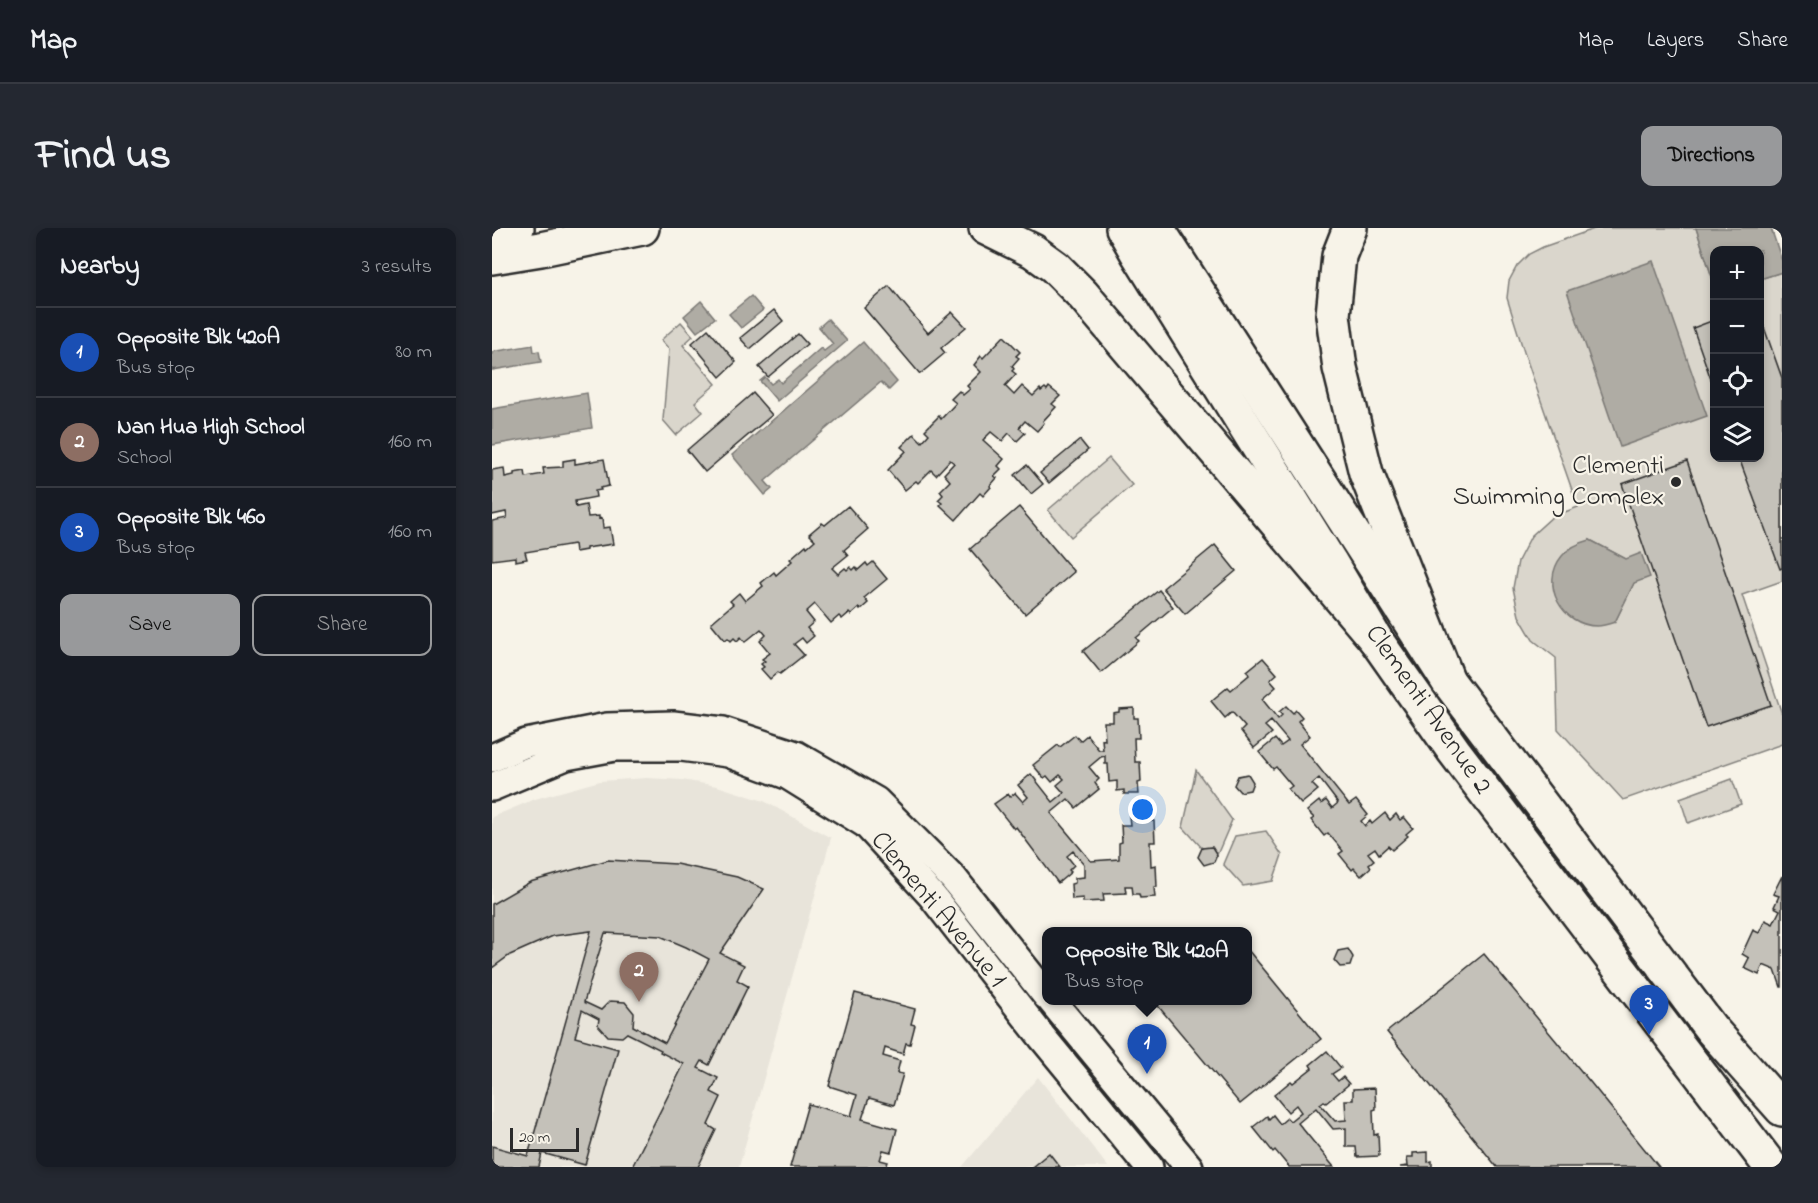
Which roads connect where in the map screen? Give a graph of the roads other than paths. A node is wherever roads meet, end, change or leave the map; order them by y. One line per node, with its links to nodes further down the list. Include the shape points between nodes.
1 (517, 228): 5 (main road)
2 (642, 228): 7 (main road)
3 (986, 228): 8 (main road, via 1033,250 1083,295)
4 (1350, 228): 9 (main road, via 1339,256 1333,315 1340,368 1366,473)
5 (492, 237)
6 (1145, 237): 8 (main road, Clementi Avenue 2); 9 (main road, Clementi Avenue 2)
7 (492, 257)
8 (1376, 640): 17 (main road, Clementi Avenue 2, via 1454,751)
9 (1448, 681): 14 (main road, Clementi Avenue 2, via 1712,1030)
10 (492, 758): 12 (street, Clementi Avenue 1, via 525,743 608,727 673,725 723,731 795,755 876,801 953,878)
11 (492, 787): 15 (street, Clementi Avenue 1, via 566,756 615,747 681,747 728,753 787,775 866,825 881,840 932,896)
12 (1042, 989)
13 (1055, 1005): 16 (street)
14 (1782, 1109)
15 (1149, 1167)
16 (1189, 1167)
17 (1771, 1167)

